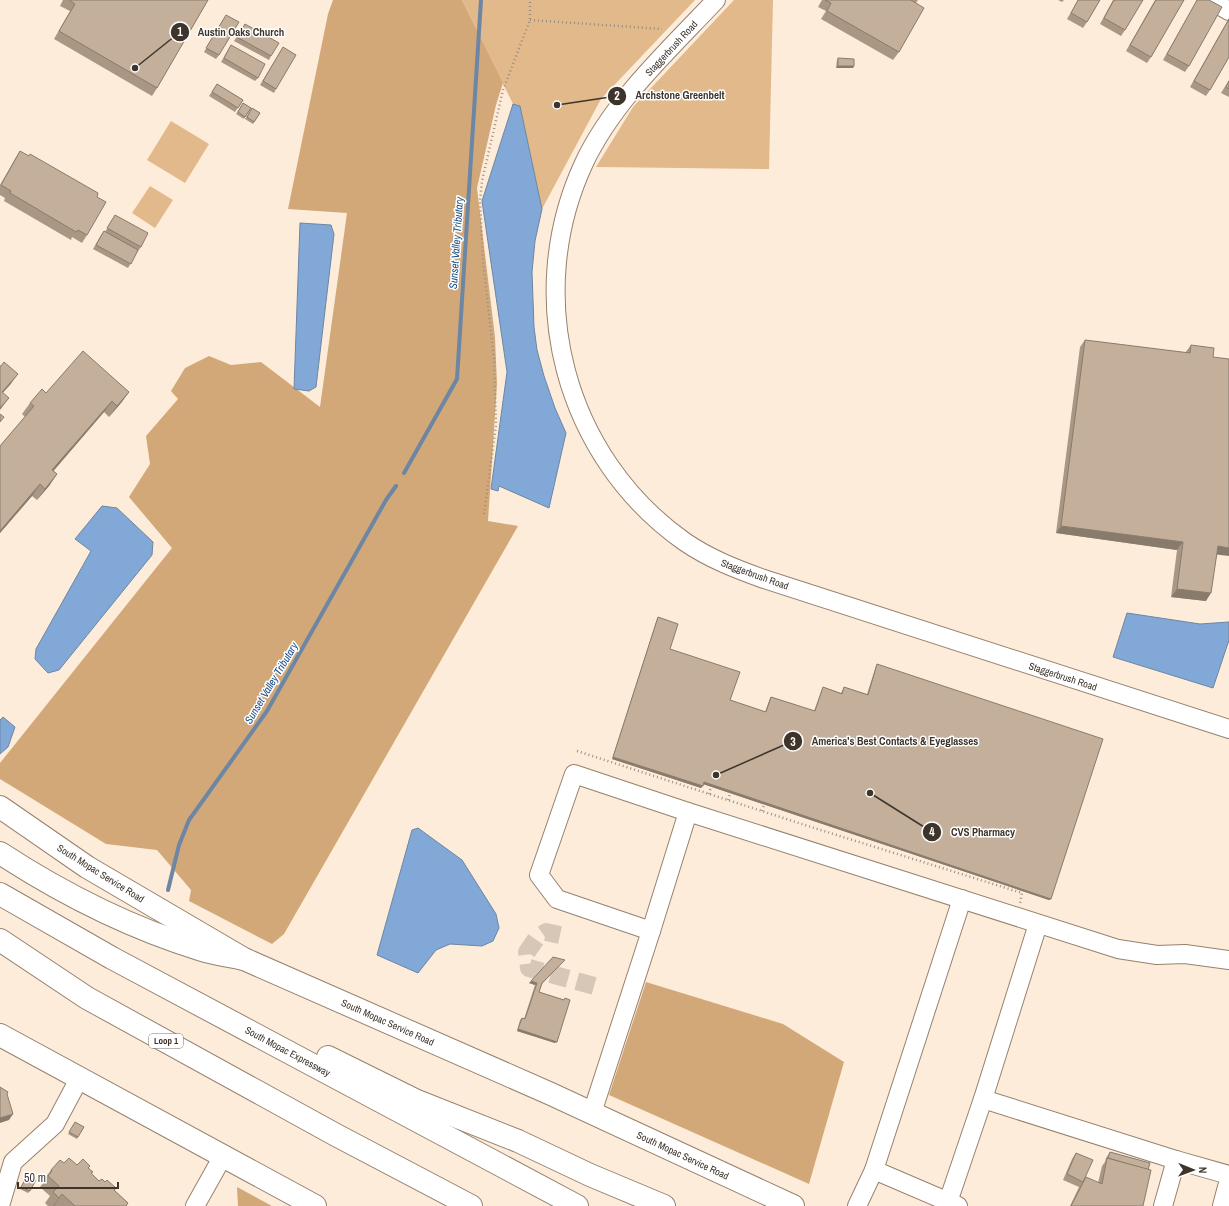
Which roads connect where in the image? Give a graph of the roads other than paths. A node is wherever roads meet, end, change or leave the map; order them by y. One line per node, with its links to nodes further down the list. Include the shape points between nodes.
1 (716, 0): 4 (street, Staggerbrush Road, via 619,105 607,122 575,184 562,228 555,292 558,335 575,401 608,464 637,499 668,528 686,542 727,566)
2 (1210, 0): 3 (street)
3 (1229, 11)
4 (1229, 729)
5 (0, 807): 13 (main road, South Mopac Service Road, via 87,867)
6 (688, 812): 9 (street); 11 (street); 11 (street, via 574,774 539,875 557,899)
7 (0, 853): 13 (main road, via 79,900 131,924 203,950)
8 (0, 894): 15 (main road, South Mopac Expressway, via 112,958)
9 (962, 899): 10 (street); 23 (street)
10 (1038, 924): 14 (street, via 1118,949 1157,955 1185,954); 18 (street)
11 (651, 931): 19 (street)
12 (0, 940): 20 (main road, Loop 1, via 87,998)
13 (244, 959): 19 (main road, South Mopac Service Road)
14 (1229, 960)
15 (244, 1028): 32 (main road, South Mopac Expressway); 33 (main road, via 331,1058 417,1101 518,1141)
16 (0, 1035): 17 (main road)
17 (79, 1078): 21 (main road); 27 (street, via 55,1124 13,1162)
18 (983, 1098): 22 (street); 26 (street)
19 (592, 1113): 34 (main road, South Mopac Service Road)
20 (336, 1135): 30 (main road, via 374,1168); 31 (main road, Loop 1)
21 (223, 1156): 28 (street); 29 (main road)
22 (1176, 1160): 24 (street); 36 (street)
23 (874, 1170): 26 (street); 35 (street)
24 (1229, 1175)
25 (1229, 1187): 37 (main road)
26 (953, 1204)
27 (0, 1206)
28 (195, 1206)
29 (315, 1206)
30 (438, 1206)
31 (471, 1206)
32 (577, 1206)
33 (664, 1206)
34 (793, 1206)
35 (857, 1206)
36 (1163, 1206)
37 (1224, 1206)

